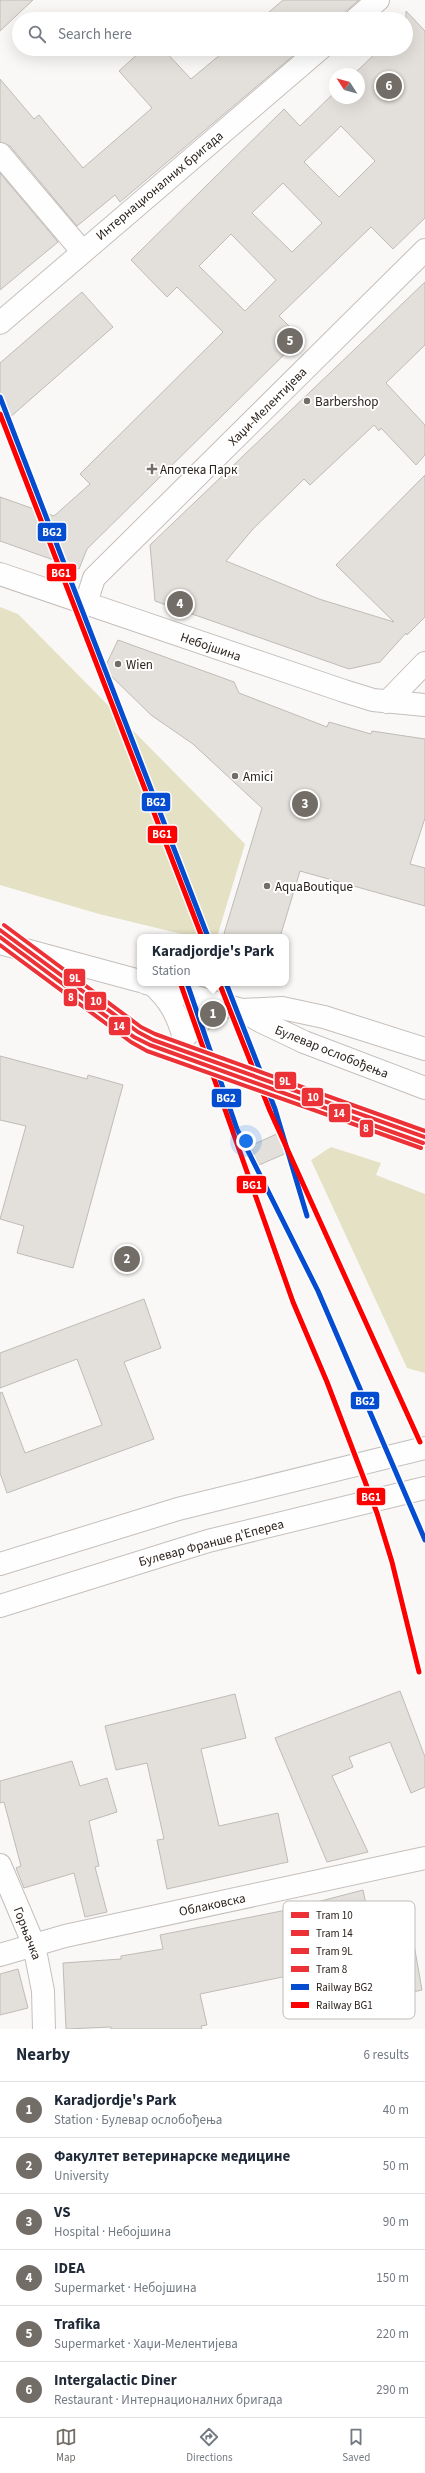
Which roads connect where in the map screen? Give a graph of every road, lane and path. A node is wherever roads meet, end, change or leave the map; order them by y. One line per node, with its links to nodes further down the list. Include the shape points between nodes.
1 (378, 0): 2 (main road)
2 (364, 12)
3 (312, 56): 6 (main road, Интернационалних бригада)
4 (0, 154): 6 (main road)
5 (425, 250): 9 (main road, Хаџи-Мелентијева, via 94,578)
6 (82, 251): 7 (main road, Интернационалних бригада)
7 (0, 323)
8 (0, 574): 9 (main road, Небојшина)
9 (86, 604): 11 (main road, Небојшина, via 344,691)
10 (425, 664): 11 (main road)
11 (386, 702): 12 (main road, Небојшина)
12 (425, 705)
13 (0, 943): 14 (main road, Булевар ослобођења)
14 (137, 981)
15 (151, 986): 17 (main road, via 166,996 172,1005 184,1038 198,1023)
16 (157, 986): 17 (main road, Булевар ослобођења)
17 (232, 1007): 18 (main road, Булевар ослобођења, via 282,1008 324,1017); 19 (main road, Булевар ослобођења, via 297,1039)
18 (425, 1049)
19 (425, 1088)
20 (425, 1448): 24 (main road, via 178,1509)
21 (425, 1488): 23 (main road, Булевар Франше д'Епереа)
22 (425, 1500): 23 (main road)
23 (342, 1507): 25 (main road, Булевар Франше д'Епереа, via 208,1541)
24 (0, 1564)
25 (0, 1606)
26 (425, 1858): 28 (main road, Облаковска, via 65,1936)
27 (0, 1865): 28 (main road, Горњачка)
28 (34, 1945): 29 (main road, Облаковска); 30 (main road, Горњачка, via 43,1992)
29 (0, 1955)
30 (44, 2029)

